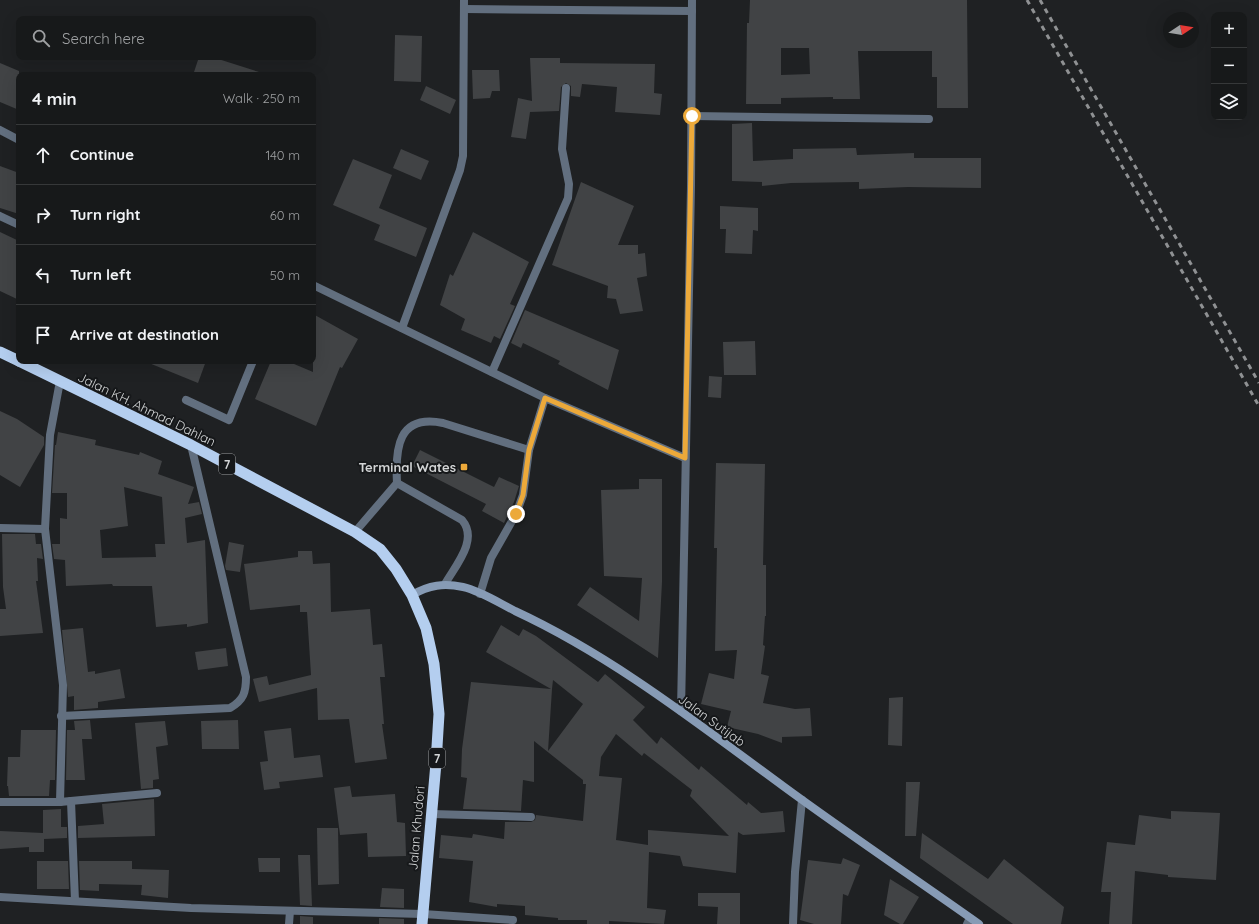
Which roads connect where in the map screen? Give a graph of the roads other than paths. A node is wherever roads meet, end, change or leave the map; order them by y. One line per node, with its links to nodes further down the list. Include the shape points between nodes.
1 (464, 0): 3 (street)
2 (692, 0): 4 (street)
3 (464, 10): 4 (street); 13 (street, via 463,156)
4 (692, 11): 6 (street)
5 (566, 88): 18 (street, via 562,149 569,184 568,198)
6 (692, 116): 7 (street); 24 (street)
7 (929, 119)
8 (0, 130): 9 (street)
9 (16, 138)
10 (0, 216): 11 (street)
11 (16, 224)
12 (316, 285): 13 (street)
13 (402, 328): 18 (street)
14 (0, 352): 15 (highway, Jalan KH. Ahmad Dahlan / 7)
15 (16, 360)
16 (25, 364): 19 (highway, Jalan KH. Ahmad Dahlan / 7)
17 (252, 364): 21 (street, via 229,420)
18 (492, 372): 20 (street)
19 (60, 381): 22 (highway, Jalan KH. Ahmad Dahlan / 7); 27 (street, via 50,434)
20 (545, 398): 23 (street); 24 (street)
21 (186, 400)
22 (191, 445): 28 (highway, Jalan KH. Ahmad Dahlan / 7); 33 (street, via 246,677 246,692 239,702 230,708)
23 (529, 450): 25 (street, via 443,423 430,420 417,422 406,430 400,444 396,462); 30 (street, via 523,495 516,514 491,558)
24 (685, 458): 32 (street)
25 (397, 483): 28 (street); 29 (street, via 466,524 467,544)
26 (0, 528): 27 (street)
27 (45, 529): 33 (street, via 63,685)
28 (355, 532): 31 (highway, Jalan KH. Ahmad Dahlan / 7, via 380,549)
29 (445, 584): 30 (main road, Jalan Sutijab); 31 (main road, Jalan Sutijab)
30 (480, 594): 32 (main road, Jalan Sutijab, via 553,630 608,662)
31 (412, 595): 39 (highway, Jalan Khudori / 7, via 426,628 434,664 439,714)
32 (681, 711): 35 (main road, Jalan Sutijab)
33 (61, 716): 38 (street)
34 (157, 793): 36 (street)
35 (802, 800): 46 (main road, Jalan Sutijab); 48 (street)
36 (71, 801): 38 (street); 42 (street)
37 (0, 802): 38 (street)
38 (60, 802)
39 (432, 814): 40 (street); 44 (highway, Jalan Khudori / 7)
40 (531, 817)
41 (0, 897): 42 (street)
42 (75, 901): 43 (street)
43 (290, 911): 44 (street); 47 (street)
44 (422, 919): 45 (street)
45 (513, 920)
46 (968, 921): 49 (main road, Jalan Sutijab)
47 (289, 924)
48 (793, 924)
49 (978, 924)

